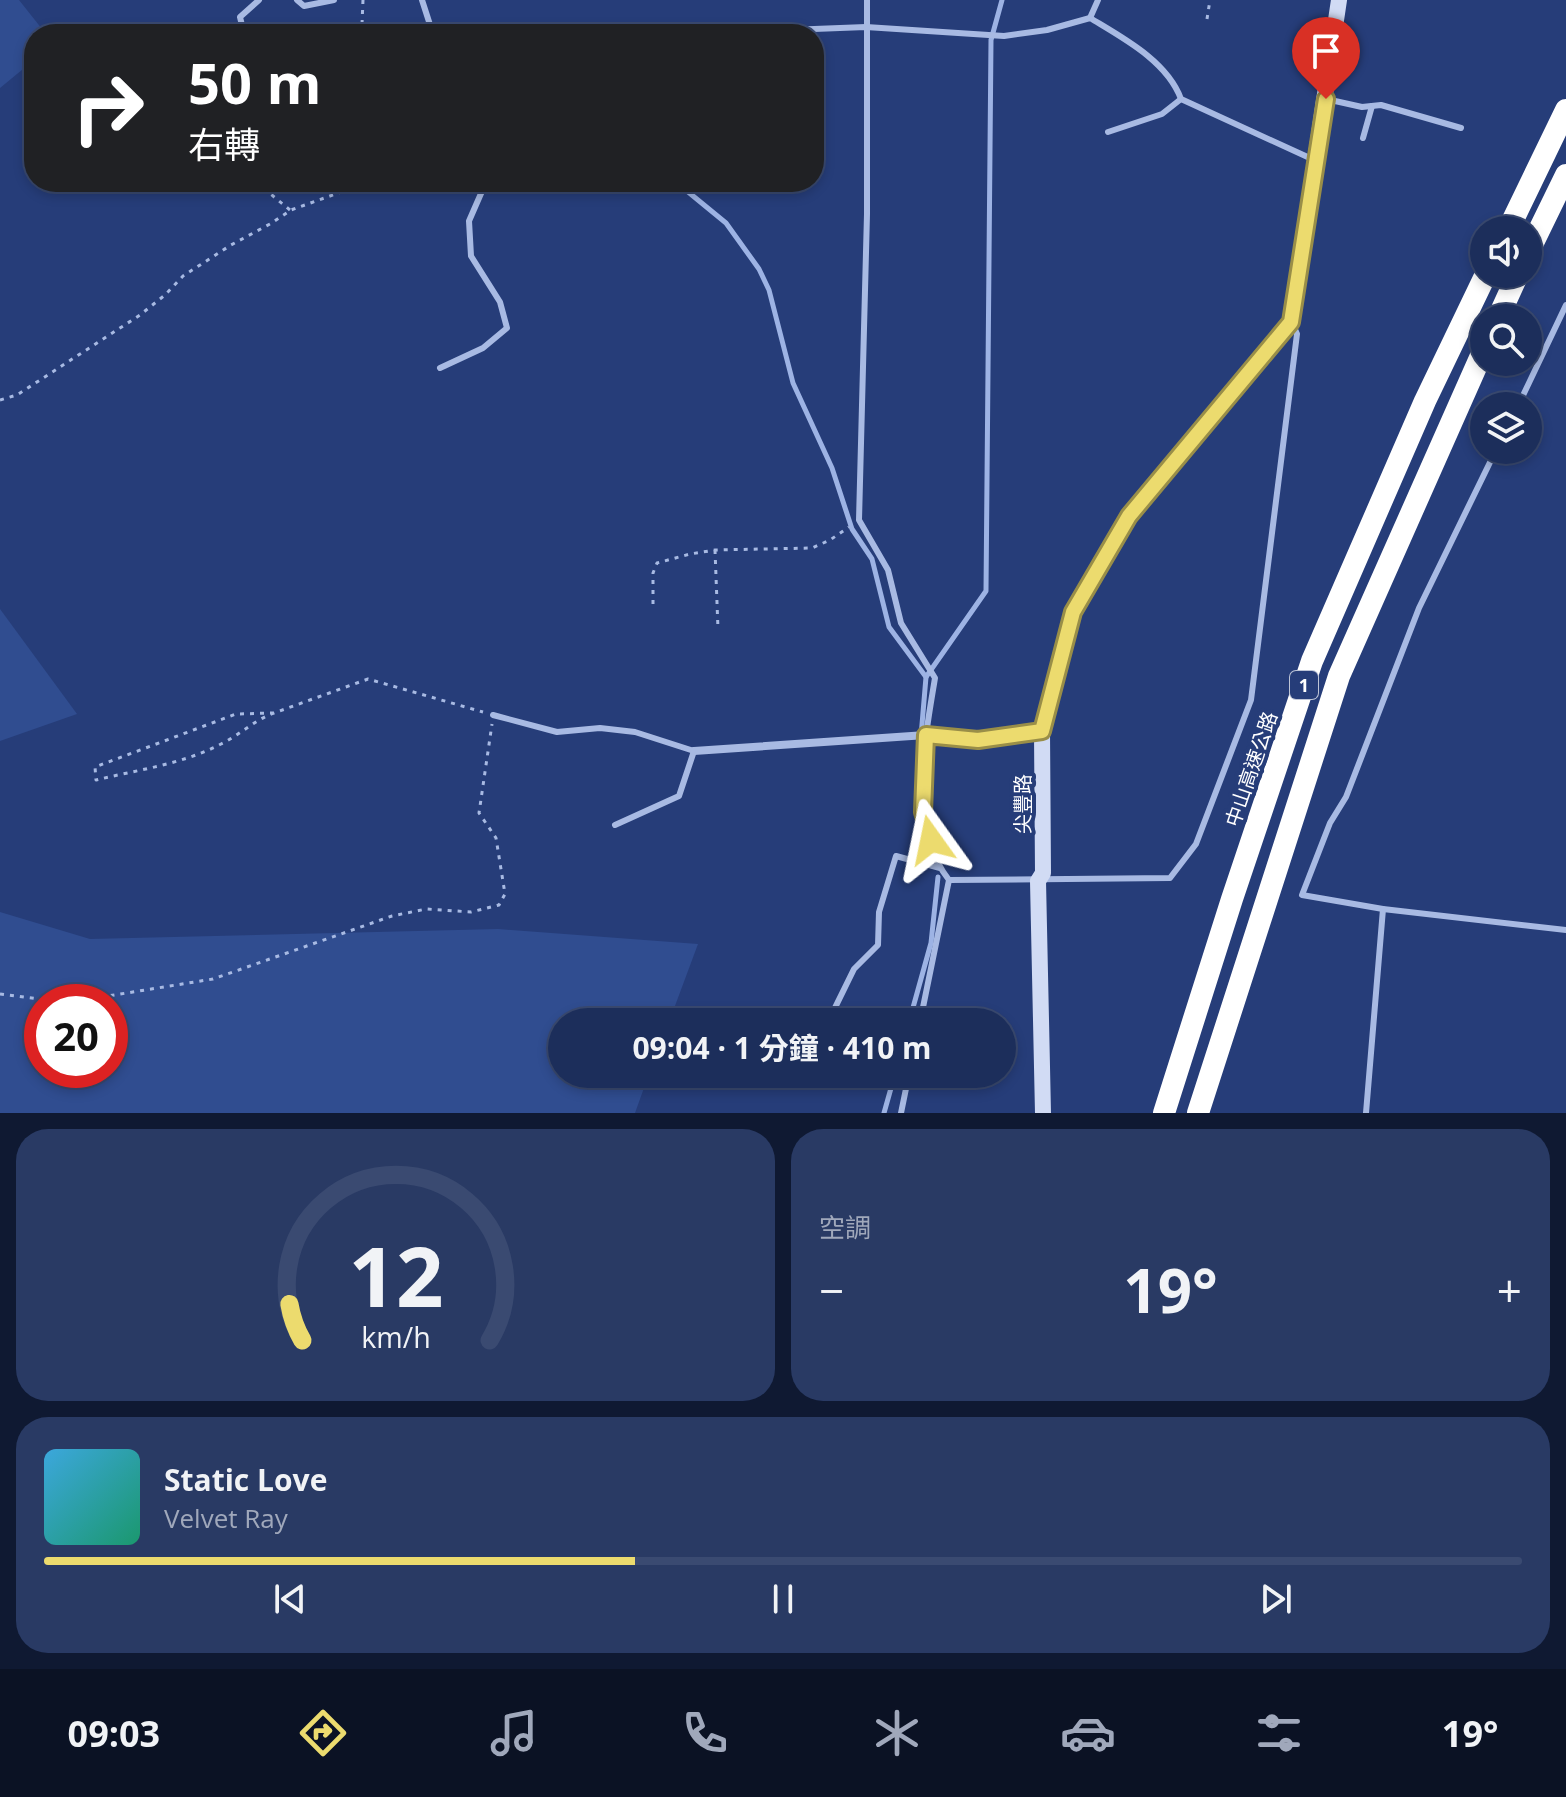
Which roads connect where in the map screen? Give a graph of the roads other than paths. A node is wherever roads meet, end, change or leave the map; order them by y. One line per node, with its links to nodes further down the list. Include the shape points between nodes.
1 (259, 0): 9 (lane, via 240,17)
2 (297, 0): 3 (lane, via 304,6)
3 (334, 0)
4 (422, 0): 10 (lane)
5 (867, 0): 11 (lane)
6 (1098, 0): 8 (lane)
7 (1339, 0): 14 (street)
8 (1090, 18): 11 (lane, via 1004,36); 13 (lane, via 1136,46 1175,83)
9 (242, 24)
10 (430, 24)
11 (866, 27): 12 (lane); 34 (lane, via 859,520 888,570 901,623 935,678)
12 (824, 29)
13 (1181, 99): 18 (lane, via 1162,114); 20 (lane)
14 (1326, 99): 15 (lane); 20 (street)
15 (1372, 106): 17 (lane); 19 (lane)
16 (1566, 110): 23 (highway)
17 (1461, 128)
18 (1108, 132)
19 (1363, 138)
20 (1316, 160): 27 (street)
21 (1566, 175): 24 (highway)
22 (482, 192): 28 (lane, via 469,221 471,256 500,302 507,328 483,348)
23 (1515, 216)
24 (1542, 224)
25 (1479, 288): 47 (highway, 中山高速公路 / 1, via 1312,661)
26 (1566, 305): 30 (lane)
27 (1291, 322): 33 (street, 尖豐路, via 1129,516 1073,612); 39 (lane, via 1297,334 1251,700 1196,844 1170,878)
28 (440, 368)
29 (1472, 376): 48 (highway, 1, via 1339,676)
30 (1525, 392)
31 (1489, 464): 40 (lane, via 1419,608 1302,895)
32 (493, 715): 35 (lane, via 557,732 635,732)
33 (1042, 731): 34 (street, via 978,740); 39 (street, 尖豐路, via 1043,873)
34 (924, 736): 35 (street); 37 (lane, via 923,812)
35 (694, 751): 36 (lane, via 679,796)
36 (615, 825)
37 (940, 868): 38 (lane); 42 (lane, via 896,856 879,912 878,945 854,969)
38 (949, 880): 39 (lane); 43 (lane)
39 (1038, 881): 46 (street, 尖豐路)
40 (1383, 909): 41 (lane); 49 (lane)
41 (1566, 930)
42 (835, 1008)
43 (923, 1008)
44 (906, 1088): 45 (lane)
45 (901, 1113)
46 (1043, 1113)
47 (1164, 1113)
48 (1198, 1113)
49 (1366, 1113)

